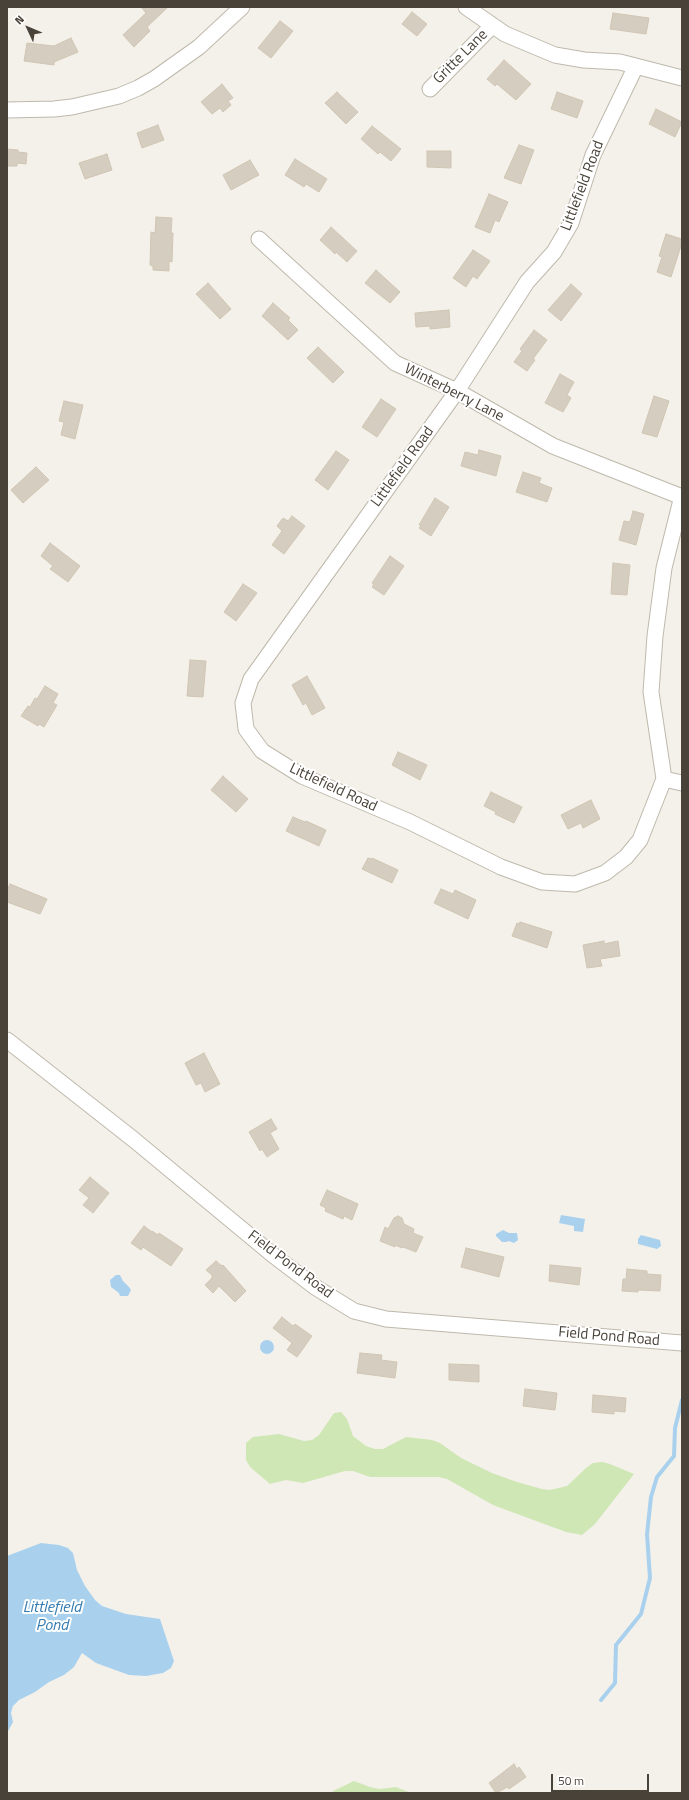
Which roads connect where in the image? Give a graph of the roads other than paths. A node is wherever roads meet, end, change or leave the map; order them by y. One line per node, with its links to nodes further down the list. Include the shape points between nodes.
1 (242, 7): 7 (street, via 199,47 138,88 119,96 72,107)
2 (466, 7): 3 (street)
3 (492, 26): 4 (street, via 513,38 555,55); 6 (street, Gritte Lane)
4 (636, 66): 5 (street); 9 (street, Littlefield Road, via 593,155 571,223 554,252 527,282)
5 (682, 78)
6 (430, 89)
7 (7, 110)
8 (258, 239): 9 (street, Winterberry Lane, via 395,363)
9 (457, 391): 10 (street, Winterberry Lane, via 553,446); 11 (street, Littlefield Road, via 251,679 242,703 246,729 262,751 302,776 410,822 501,867 542,882 575,884 605,873 626,857 640,840)
10 (682, 496): 11 (street, Littlefield Road, via 664,568 651,692)
11 (664, 779): 12 (street)
12 (682, 783)
13 (7, 1040): 14 (street, Field Pond Road, via 133,1139 282,1262 315,1287 354,1311 386,1319)
14 (682, 1343)

